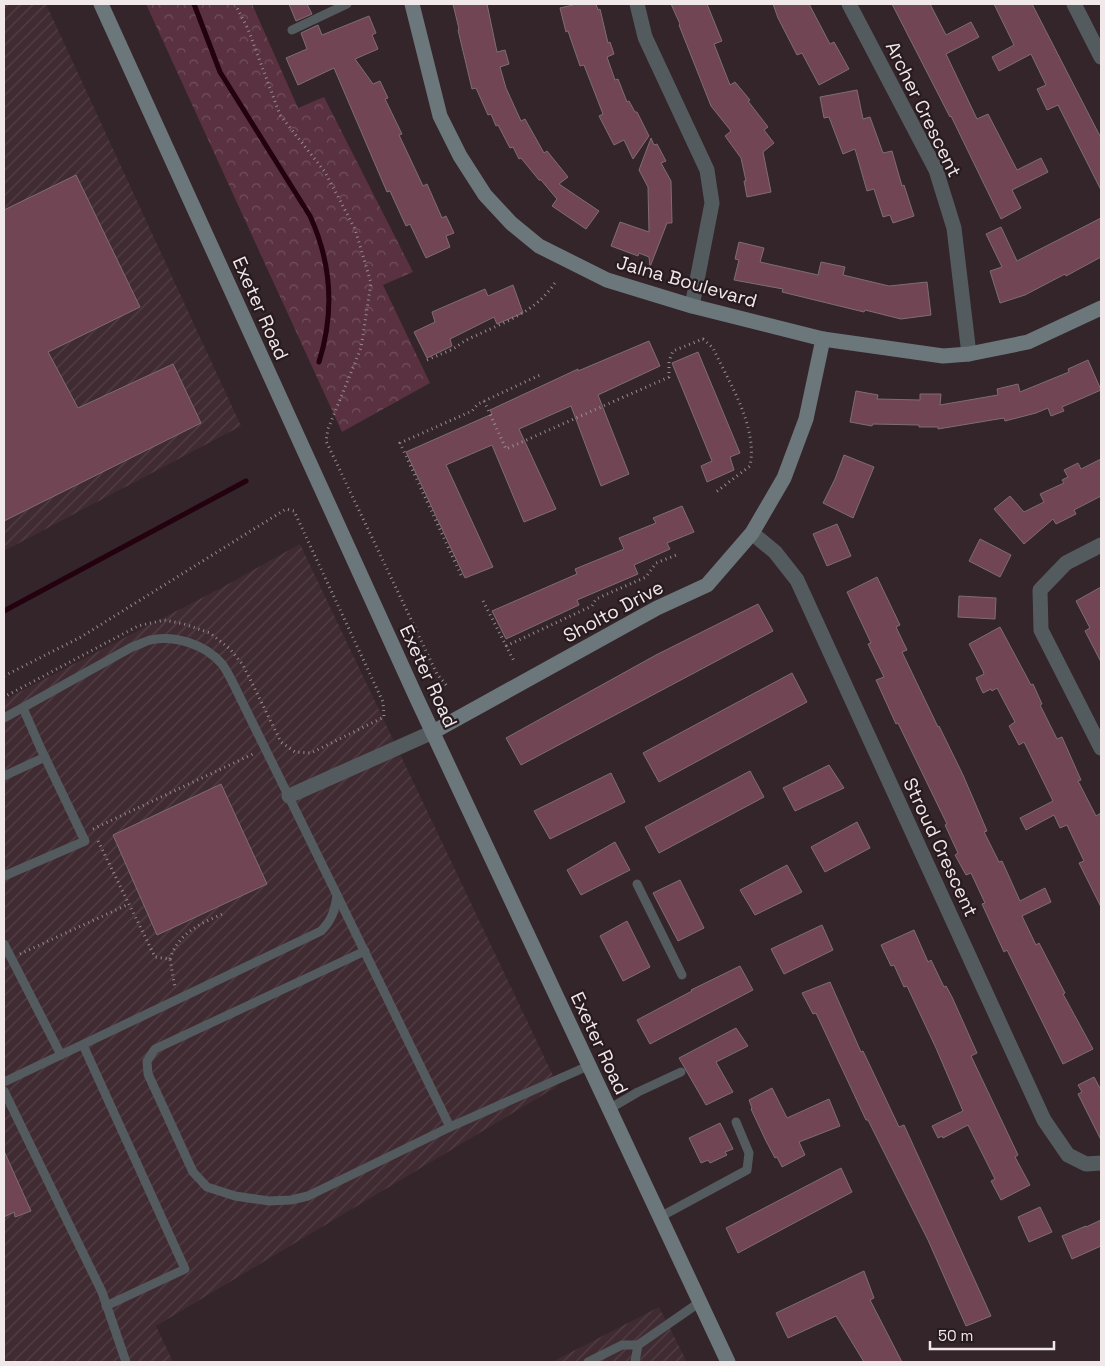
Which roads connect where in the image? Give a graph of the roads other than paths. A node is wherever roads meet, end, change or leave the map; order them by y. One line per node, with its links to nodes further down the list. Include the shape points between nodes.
1 (101, 4): 17 (main road, Exeter Road)
2 (347, 4): 7 (lane)
3 (412, 4): 9 (main road, Jalna Boulevard, via 440,116 480,188 510,223 539,246 608,280)
4 (637, 4): 9 (street, via 646,37 707,170 712,203)
5 (849, 4): 12 (street, Archer Crescent, via 936,170 954,228)
6 (1074, 4): 8 (street)
7 (292, 30)
8 (1101, 57)
9 (692, 306): 11 (main road, Jalna Boulevard)
10 (1101, 308): 12 (main road, Jalna Boulevard, via 1028,342)
11 (823, 339): 12 (main road, Jalna Boulevard, via 943,356); 13 (main road, Sholto Drive, via 806,419 784,478)
12 (969, 354)
13 (752, 533): 17 (main road, Sholto Drive, via 707,586 657,608); 37 (street, Stroud Crescent, via 775,552 797,580 1044,1120 1068,1155 1086,1164)
14 (1101, 545): 18 (street, via 1066,563 1040,590 1041,630)
15 (22, 708): 16 (lane); 19 (lane); 21 (lane, via 132,647 150,640 189,642 222,664)
16 (4, 718)
17 (433, 732): 21 (street, Sholto Drive); 30 (main road, Exeter Road)
18 (1101, 748)
19 (45, 758): 20 (lane); 22 (lane, via 85,841)
20 (4, 776)
21 (289, 796): 24 (lane)
22 (4, 876)
23 (636, 884): 27 (lane)
24 (337, 895): 26 (lane); 28 (lane, via 333,915 321,931)
25 (4, 944): 29 (lane)
26 (365, 951): 36 (lane); 36 (lane, via 155,1049 148,1061 148,1074 193,1172 207,1188 235,1196 269,1201 291,1200 308,1196)
27 (682, 975)
28 (83, 1044): 29 (lane); 40 (lane, via 185,1269)
29 (62, 1055): 32 (lane)
30 (588, 1066): 34 (main road, Exeter Road); 36 (lane)
31 (681, 1072): 34 (lane)
32 (4, 1082)
33 (4, 1091): 40 (lane)
34 (610, 1109): 38 (main road, Exeter Road)
35 (736, 1122): 38 (lane, via 749,1153 747,1170)
36 (450, 1127)
37 (1101, 1163)
38 (660, 1217): 39 (main road, Exeter Road)
39 (700, 1302): 41 (lane); 45 (main road, Exeter Road)
40 (106, 1306): 42 (lane)
41 (638, 1345): 43 (lane, via 622,1345); 44 (lane)
42 (126, 1362)
43 (588, 1362)
44 (635, 1362)
45 (728, 1362)

